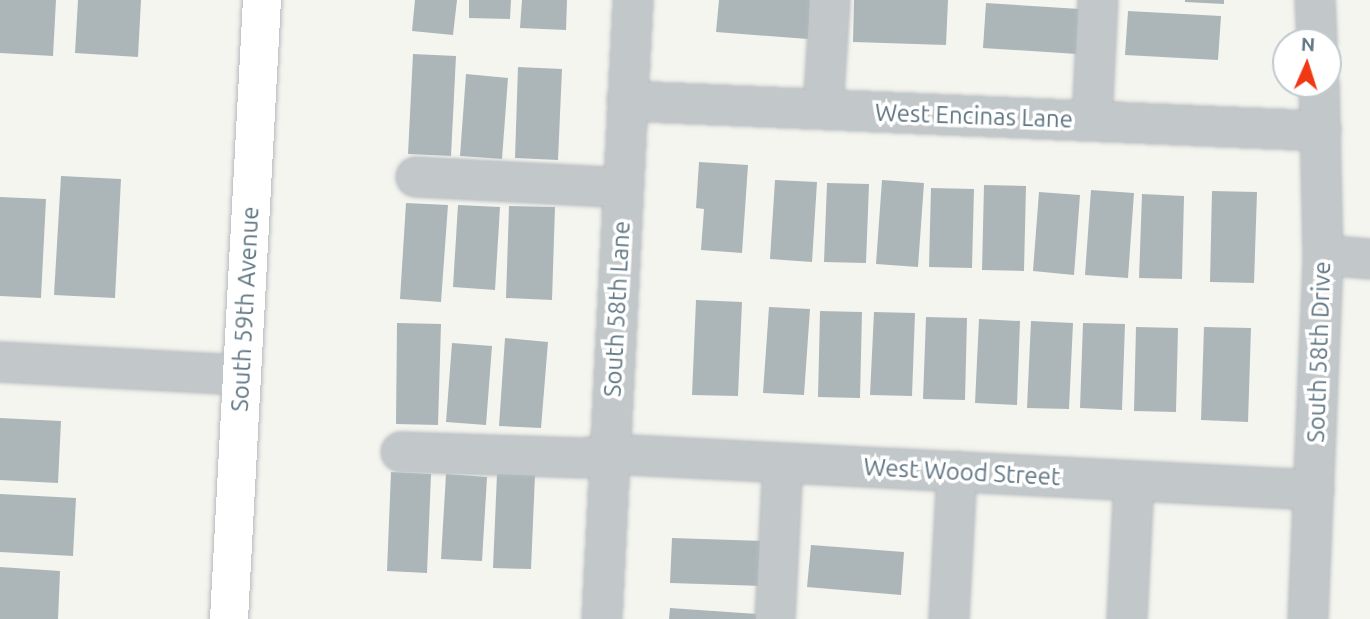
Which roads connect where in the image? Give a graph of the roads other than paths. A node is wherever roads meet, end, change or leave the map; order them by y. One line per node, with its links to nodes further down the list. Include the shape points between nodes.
1 (262, 0): 17 (main road, South 59th Avenue)
2 (633, 0): 8 (street, South 58th Lane)
3 (830, 0): 9 (street)
4 (1098, 0): 10 (street)
5 (1315, 0): 6 (street)
6 (1316, 28)
7 (1320, 98): 11 (street, South 58th Drive)
8 (627, 101): 9 (street, West Encinas Lane); 13 (street, South 58th Lane)
9 (823, 109): 10 (street, West Encinas Lane)
10 (1092, 121): 11 (street, West Encinas Lane)
11 (1321, 131): 14 (street, South 58th Drive)
12 (416, 177): 13 (street)
13 (623, 187): 19 (street, South 58th Lane)
14 (1323, 255): 15 (street); 23 (street, South 58th Drive)
15 (1370, 258)
16 (0, 362): 17 (street)
17 (241, 375): 24 (main road, South 59th Avenue)
18 (401, 452): 19 (street, West Wood Street)
19 (610, 454): 20 (street, West Wood Street); 25 (street, South 58th Lane)
20 (783, 463): 21 (street, West Wood Street); 26 (street)
21 (957, 471): 22 (street, West Wood Street); 27 (street)
22 (1134, 481): 23 (street, West Wood Street); 28 (street)
23 (1314, 490): 29 (street, South 58th Drive)
24 (229, 619)
25 (602, 619)
26 (775, 619)
27 (949, 619)
28 (1127, 619)
29 (1308, 619)

